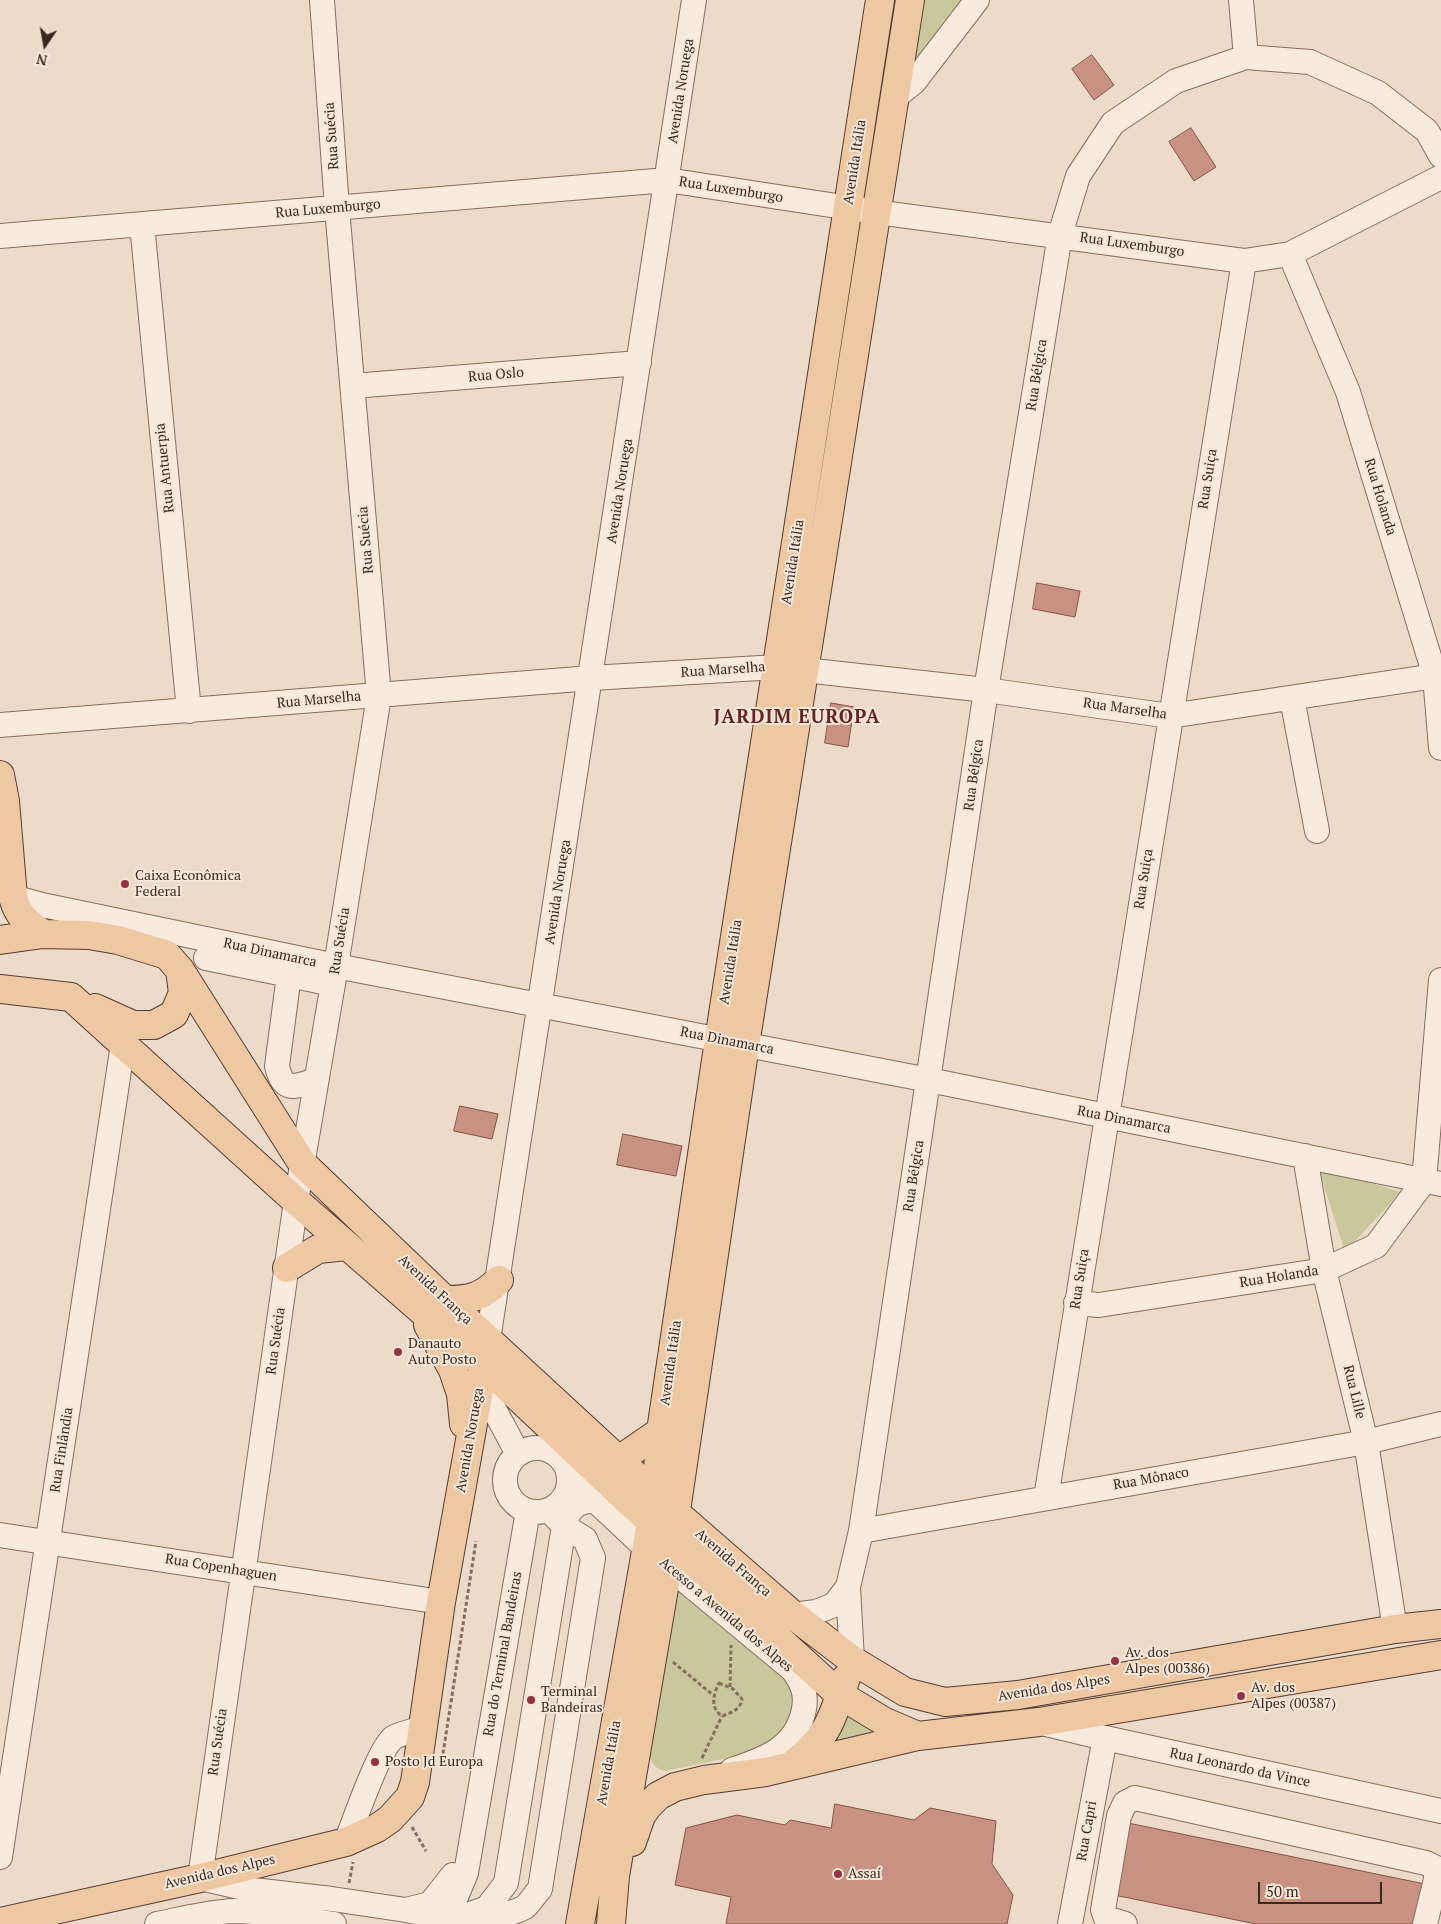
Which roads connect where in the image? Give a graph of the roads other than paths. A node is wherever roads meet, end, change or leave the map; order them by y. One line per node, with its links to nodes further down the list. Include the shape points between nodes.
1 (322, 0): 12 (street, Rua Suécia)
2 (694, 0): 11 (street, Avenida Noruega)
3 (880, 0): 13 (main road, Avenida Itália)
4 (910, 0): 8 (main road, Avenida Itália)
5 (977, 0): 8 (street, via 914,82)
6 (1241, 0): 7 (street)
7 (1246, 57): 9 (street, via 1310,62 1378,94 1427,131); 16 (street, Rua Bélgica, via 1176,81 1113,123 1078,176)
8 (895, 97): 14 (main road, Avenida Itália)
9 (1441, 156)
10 (1441, 176): 18 (street, Rua Luxemburgo)
11 (668, 180): 12 (street, Rua Luxemburgo); 13 (street, Rua Luxemburgo); 20 (street, Avenida Noruega)
12 (337, 208): 15 (street, Rua Luxemburgo); 21 (street, Rua Suécia)
13 (848, 208): 14 (street, Rua Luxemburgo); 22 (main road, Avenida Itália)
14 (876, 212): 16 (street, Rua Luxemburgo); 23 (main road, Avenida Itália)
15 (142, 224): 17 (street, Rua Luxemburgo); 29 (street, Rua Antuerpia)
16 (1060, 235): 19 (street, Rua Luxemburgo); 26 (street, Rua Bélgica)
17 (0, 236)
18 (1290, 254): 19 (street, Rua Luxemburgo); 24 (street, Rua Holanda, via 1348,392)
19 (1244, 261): 30 (street, Rua Suiça)
20 (639, 363): 21 (street, Rua Oslo); 25 (street, Avenida Noruega)
21 (353, 386): 27 (street, Rua Suécia)
22 (777, 667): 23 (street, Rua Marselha); 25 (street, Rua Marselha); 47 (main road, Avenida Itália)
23 (804, 670): 26 (street, Rua Marselha); 47 (main road, Avenida Itália)
24 (1438, 676): 28 (street, Rua Marselha); 32 (street, Rua Holanda)
25 (591, 678): 27 (street, Rua Marselha); 46 (street, Avenida Noruega)
26 (986, 690): 30 (street, Rua Marselha); 50 (street, Rua Bélgica)
27 (379, 696): 29 (street, Rua Marselha); 42 (street, Rua Suécia)
28 (1292, 698): 30 (street, Rua Marselha); 34 (street)
29 (189, 711): 31 (street, Rua Marselha)
30 (1170, 716): 51 (street, Rua Suiça)
31 (0, 725)
32 (1441, 748)
33 (2, 794): 35 (main road)
34 (1317, 831)
35 (12, 897): 36 (main road, via 24,920); 39 (street, Rua Dinamarca)
36 (43, 934): 37 (main road, Avenida França); 40 (main road, Avenida França, via 88,935 118,940 166,955)
37 (0, 940)
38 (206, 958): 39 (street)
39 (259, 960): 41 (street); 42 (street, Rua Dinamarca)
40 (180, 970): 45 (main road, via 183,993 174,1014 154,1025 133,1025); 53 (main road, Avenida França)
41 (289, 975): 42 (street); 49 (street, via 277,1066 280,1079 286,1085 296,1086)
42 (334, 975): 46 (street, Rua Dinamarca); 49 (street, Rua Suécia)
43 (1441, 980): 54 (street)
44 (0, 989): 45 (main road)
45 (71, 997): 48 (main road, Avenida França)
46 (541, 1006): 47 (street, Rua Dinamarca); 59 (street, Avenida Noruega)
47 (732, 1042): 50 (street, Rua Dinamarca); 65 (main road, Avenida Itália); 75 (main road, Avenida Itália)
48 (123, 1044): 55 (main road, Avenida França); 80 (street, Rua Finlândia)
49 (316, 1080): 53 (street, Rua Suécia)
50 (929, 1080): 51 (street, Rua Dinamarca); 77 (street, Rua Bélgica)
51 (1106, 1117): 52 (street, Rua Dinamarca); 61 (street, Rua Suiça)
52 (1305, 1156): 54 (street, Rua Dinamarca); 58 (street, Rua Lille)
53 (302, 1163): 55 (street, Rua Suécia); 60 (main road, Avenida França)
54 (1433, 1183): 58 (street, Rua Holanda, via 1376,1246)
55 (296, 1201): 56 (main road, Avenida França); 57 (street, Rua Suécia)
56 (347, 1246): 57 (main road, via 318,1249); 62 (main road, Avenida França)
57 (287, 1268): 82 (street, Rua Suécia)
58 (1324, 1270): 61 (street, Rua Holanda, via 1099,1305); 66 (street, Rua Lille)
59 (498, 1280): 60 (main road, via 483,1294); 63 (street, Avenida Noruega)
60 (445, 1300): 63 (main road, Avenida França)
61 (1076, 1303): 72 (street, Rua Suiça)
62 (417, 1307): 63 (main road, Avenida França); 68 (main road, via 453,1370 461,1394)
63 (484, 1363): 67 (street); 68 (main road, Avenida Noruega); 69 (main road, Avenida França); 81 (main road, Avenida França)
64 (1441, 1424): 66 (street, Rua Mônaco)
65 (661, 1431): 69 (main road); 71 (main road, Avenida Itália)
66 (1366, 1442): 72 (street, Rua Mônaco); 87 (street, Rua Lille)
67 (518, 1454): 70 (street, via 528,1449 550,1450 566,1465); 74 (street, via 506,1470 507,1490)
68 (467, 1457): 84 (main road, Avenida Noruega)
69 (619, 1460): 71 (main road, Avenida França)
70 (570, 1476): 73 (street); 74 (street, via 566,1497 558,1505)
71 (656, 1494): 75 (main road, Avenida França); 81 (main road, Avenida Itália)
72 (1046, 1498): 77 (street, Rua Mônaco)
73 (595, 1501): 74 (street, Rua do Terminal Bandeiras, via 577,1503 566,1516); 76 (street)
74 (539, 1513): 79 (street); 101 (street, Rua do Terminal Bandeiras); 107 (street, Rua do Terminal Bandeiras, via 466,1873); 107 (street, Rua do Terminal Bandeiras, via 506,1883 486,1908)
75 (676, 1513): 81 (main road, Avenida Itália); 85 (main road, Avenida França)
76 (613, 1517): 79 (street, via 603,1516 593,1521); 81 (street)
77 (861, 1531): 83 (street, Rua Bélgica)
78 (0, 1535): 80 (street, Rua Copenhaguen)
79 (585, 1539): 107 (street, Rua do Terminal Bandeiras, via 593,1558 540,1889 525,1906 507,1915)
80 (48, 1542): 82 (street, Rua Copenhaguen); 100 (street, Rua Finlândia)
81 (659, 1544): 90 (main road, Avenida França); 96 (street, Acesso a Avenida dos Alpes, via 731,1619 792,1670 803,1684 805,1702 802,1718 797,1732 785,1744 751,1763); 102 (main road, Avenida Itália); 111 (main road, Avenida Itália)
82 (242, 1571): 84 (street, Rua Copenhaguen); 103 (street, Rua Suécia)
83 (848, 1587): 85 (street, Rua Bélgica, via 834,1604 816,1612); 89 (street, Rua Bélgica)
84 (441, 1602): 92 (main road, Avenida Noruega)
85 (793, 1615): 89 (main road, Avenida França)
86 (1441, 1624): 87 (main road, Avenida dos Alpes)
87 (1396, 1629): 89 (main road, Avenida dos Alpes, via 1043,1692 945,1702 905,1692)
88 (1441, 1655): 91 (main road)
89 (852, 1660): 90 (main road)
90 (840, 1695): 93 (main road, Avenida França, via 885,1722); 95 (main road, via 824,1735 810,1752)
91 (1039, 1722): 93 (main road); 94 (street, Rua Leonardo da Vince)
92 (423, 1728): 97 (main road, Avenida Noruega); 99 (street, via 394,1737 386,1746)
93 (918, 1736): 95 (main road)
94 (1104, 1738): 98 (street, Rua Leonardo da Vince); 113 (street, Rua Capri)
95 (789, 1767): 96 (main road)
96 (697, 1781): 102 (main road, via 675,1787 648,1806 641,1816 628,1856)
97 (415, 1782): 99 (main road, Avenida dos Alpes, via 410,1797 390,1819)
98 (1441, 1811)
99 (346, 1842): 103 (main road, Avenida dos Alpes)
100 (0, 1857)
101 (453, 1875): 105 (street, Rua do Terminal Bandeiras, via 430,1904); 107 (street, Rua do Terminal Bandeiras)
102 (615, 1876): 112 (main road, Avenida Itália)
103 (200, 1878): 104 (street, Rua do Terminal Bandeiras); 108 (main road, Avenida dos Alpes)
104 (253, 1890): 105 (street, Rua do Terminal Bandeiras, via 332,1899); 106 (street, via 226,1903)
105 (398, 1917): 107 (street, Rua do Terminal Bandeiras)
106 (218, 1918): 109 (street); 110 (street, via 234,1911)
107 (446, 1918)
108 (0, 1922)
109 (157, 1924)
110 (334, 1924)
111 (580, 1924)
112 (611, 1924)
113 (1070, 1924)
114 (1125, 1924): 115 (street, via 1106,1918 1103,1910 1119,1816 1125,1803 1135,1798 1426,1862 1436,1868 1436,1879)
115 (1425, 1924)

